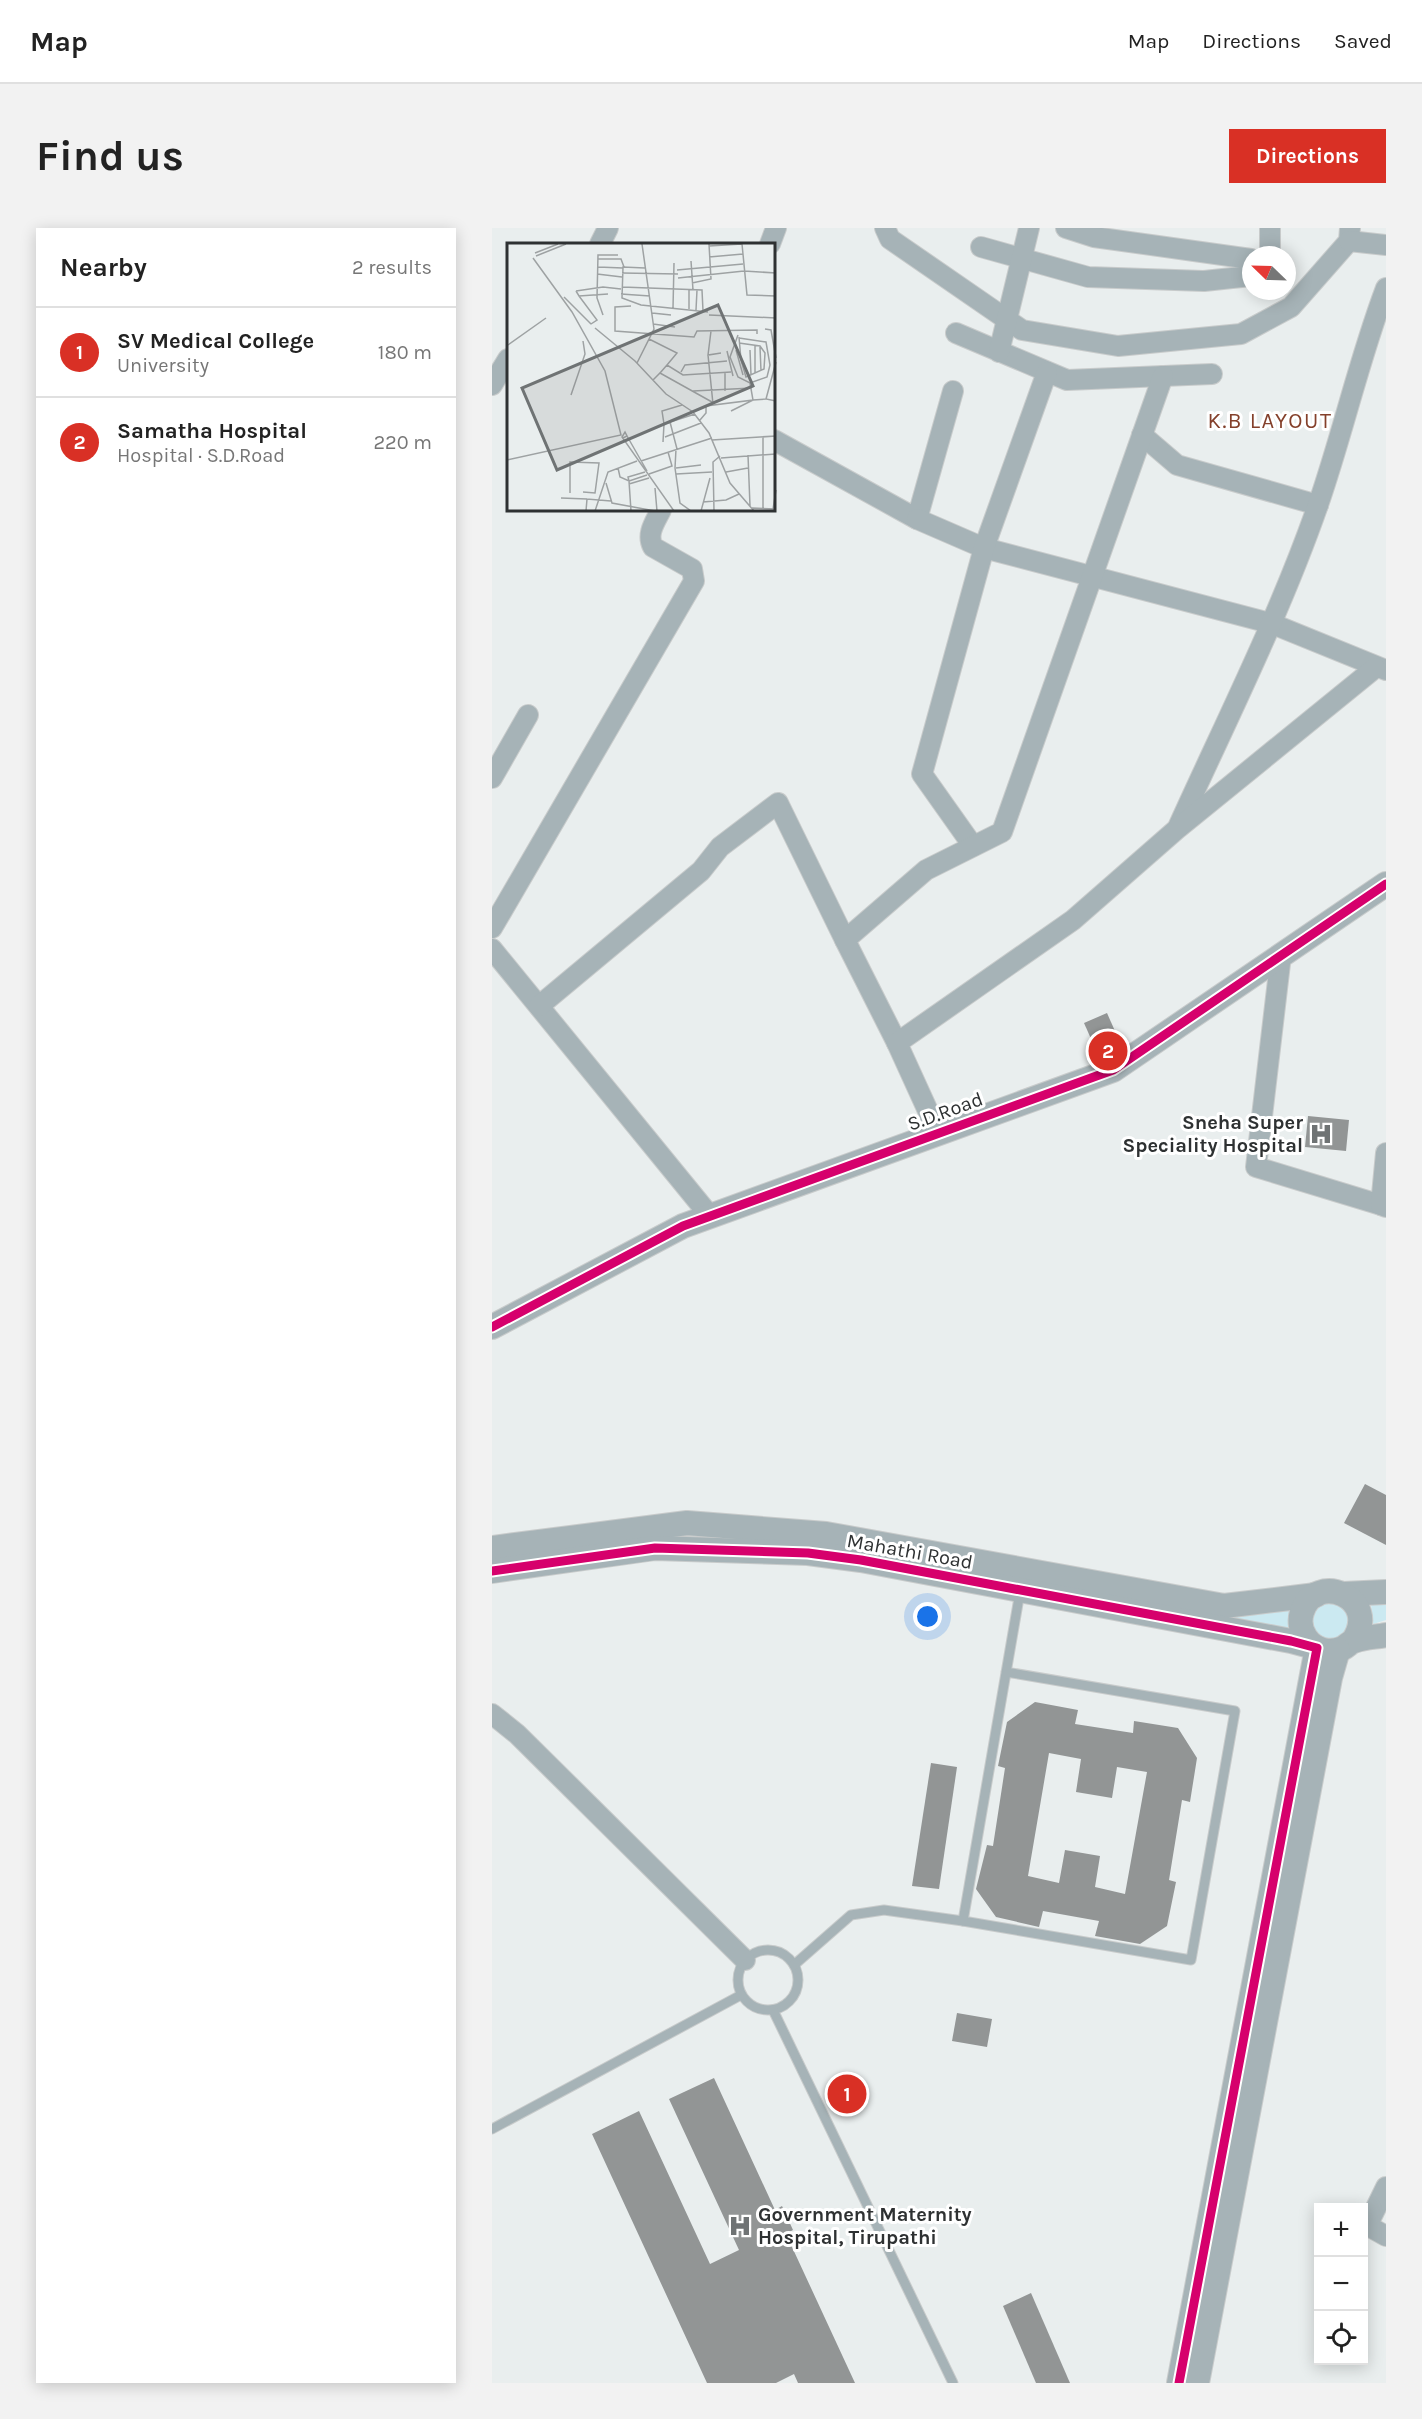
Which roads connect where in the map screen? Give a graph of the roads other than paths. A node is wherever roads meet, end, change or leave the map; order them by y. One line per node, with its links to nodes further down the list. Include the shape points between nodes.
1 (608, 228): 8 (street)
2 (776, 228): 9 (street)
3 (885, 228): 17 (street, via 890,239)
4 (1029, 228): 13 (street)
5 (1066, 228): 14 (street, via 1094,237)
6 (1270, 228): 11 (street)
7 (1349, 235): 10 (street); 17 (street, via 1292,307 1241,334 1118,346 1022,330)
8 (600, 243)
9 (770, 243)
10 (1386, 245)
11 (1270, 246)
12 (981, 247): 13 (street)
13 (1022, 258): 15 (street, via 1088,277 1204,281); 17 (street)
14 (1242, 258)
15 (1242, 277)
16 (1386, 288): 28 (street)
17 (1007, 320): 19 (street)
18 (956, 333): 19 (street)
19 (999, 352): 21 (street)
20 (507, 361): 24 (street)
21 (1047, 372): 23 (street, via 1067,380); 31 (street)
22 (1212, 374): 23 (street)
23 (1162, 376): 26 (street)
24 (492, 385)
25 (953, 391): 30 (street)
26 (1142, 435): 28 (street, via 1177,465); 32 (street)
27 (776, 441): 30 (street)
28 (1318, 505): 33 (street)
29 (660, 512): 40 (street, via 650,532 653,547 692,569 694,580)
30 (917, 519): 31 (street)
31 (984, 548): 32 (street); 38 (street, via 922,774)
32 (1092, 577): 33 (street); 38 (street, via 1002,832)
33 (1270, 623): 34 (street); 37 (street)
34 (1381, 669): 37 (street)
35 (528, 715): 36 (street)
36 (492, 778)
37 (1177, 830): 45 (street, via 1073,920)
38 (973, 846): 41 (street, via 926,870)
39 (1386, 884): 43 (street, S.D.Road)
40 (492, 928)
41 (845, 940): 44 (street, via 778,803 720,847 701,871); 45 (street)
42 (492, 949): 44 (street)
43 (1281, 955): 46 (street, S.D.Road, via 1113,1070); 48 (street, via 1256,1167)
44 (539, 1006): 49 (street)
45 (897, 1043): 46 (street)
46 (938, 1133): 49 (street, S.D.Road)
47 (1386, 1152): 48 (street)
48 (1383, 1206)
49 (710, 1216): 50 (street, S.D.Road, via 683,1226)
50 (492, 1327)
51 (826, 1544): 52 (street, Mahathi Road, via 687,1523); 53 (street, Mahathi Road, via 655,1548); 54 (street, Mahathi Road); 57 (street, Mahathi Road, via 1224,1606)
52 (492, 1548)
53 (492, 1571)
54 (1020, 1589): 59 (street, Mahathi Road); 60 (lane)
55 (1386, 1593): 56 (street, Mahathi Road)
56 (1343, 1594): 57 (street, Mahathi Road); 59 (street, via 1351,1599 1360,1615 1358,1633)
57 (1316, 1595): 59 (street, via 1302,1611 1302,1633 1308,1642)
58 (1386, 1635): 59 (street, Mahathi Road)
59 (1336, 1647): 71 (street); 72 (street)
60 (1006, 1672): 62 (lane); 62 (lane, via 1235,1711 1191,1960)
61 (492, 1714): 63 (street, via 517,1734)
62 (963, 1921): 64 (lane, via 884,1910 851,1915)
63 (745, 1960): 64 (lane, via 762,1950 771,1950); 65 (lane, via 738,1977)
64 (794, 1965): 66 (lane, via 798,1984 795,1993 782,2007)
65 (741, 1995): 66 (lane, via 755,2008); 67 (lane)
66 (773, 2010): 70 (lane)
67 (492, 2129)
68 (1386, 2187): 69 (street, via 1369,2222 1370,2227)
69 (1386, 2236)
70 (953, 2383)
71 (1179, 2383)
72 (1197, 2383)

